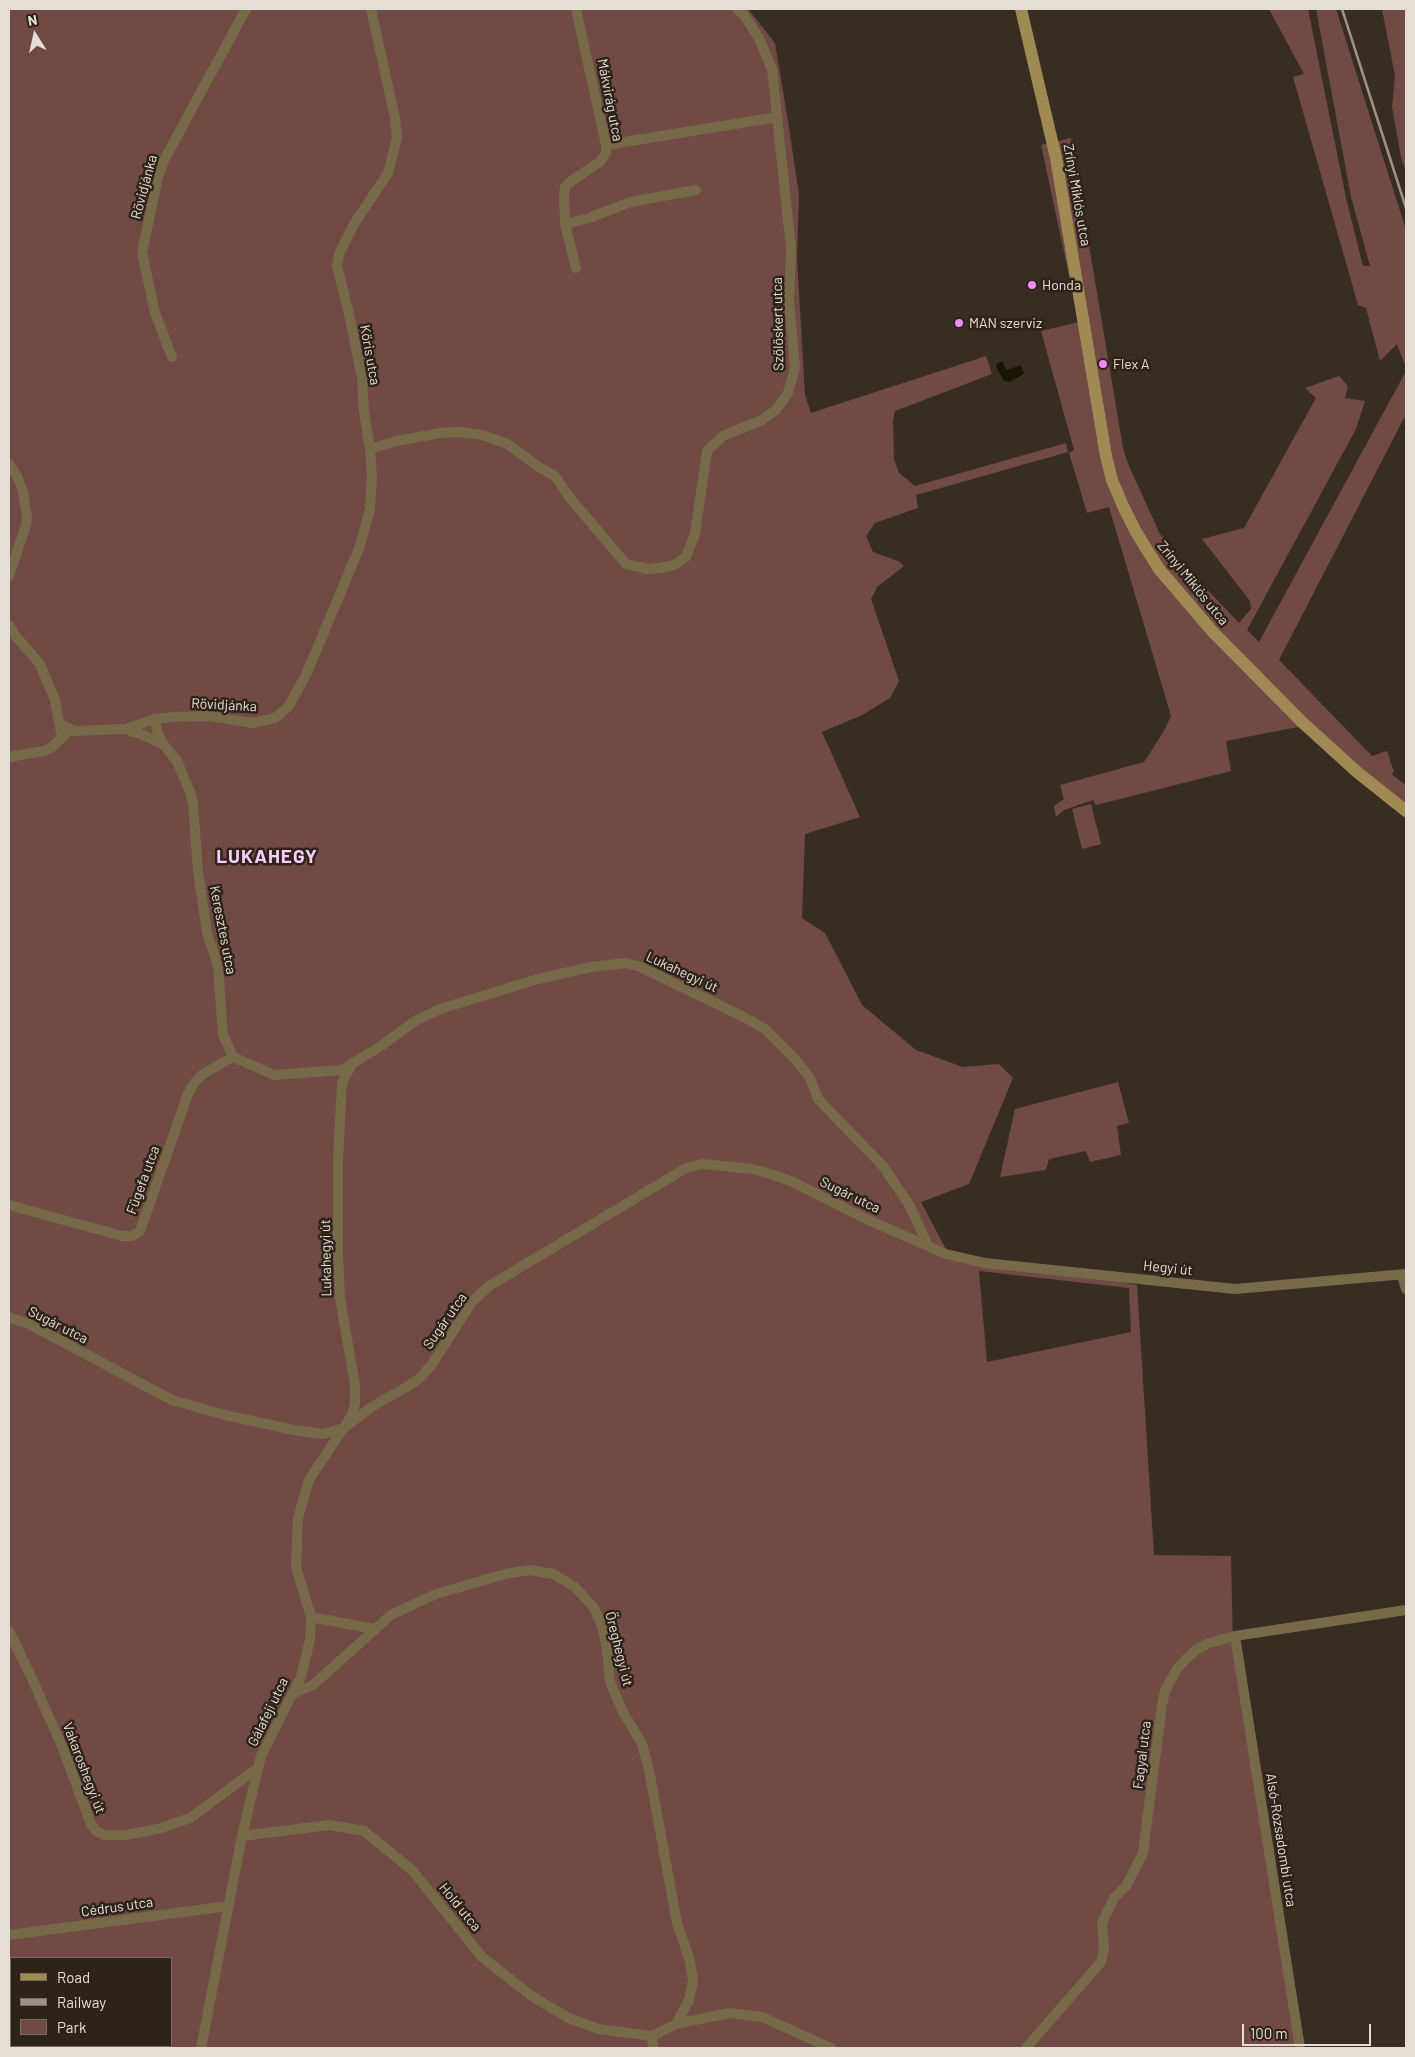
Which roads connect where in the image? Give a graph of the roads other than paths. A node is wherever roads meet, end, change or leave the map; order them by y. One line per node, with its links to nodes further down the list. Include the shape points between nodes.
1 (246, 9): 11 (street, Rövidjánka, via 164,160 158,177 142,254 155,313)
2 (371, 9): 12 (street, Kőris utca, via 397,138 388,173 354,224 339,254 337,266 362,378)
3 (576, 9): 7 (street, Mákvirág utca)
4 (737, 9): 6 (street, Szőlőskert utca, via 767,53)
5 (1021, 9): 24 (main road, Zrínyi Miklós utca, via 1056,158 1106,456 1122,506 1159,569 1213,632 1302,722)
6 (778, 117): 7 (street); 12 (street, Szőlőskert utca, via 791,248 792,381 783,402 769,416 723,436 707,451 695,534 690,550 680,562 648,569 626,564 555,476 494,439 470,433 441,433)
7 (606, 145): 9 (street, Mákvirág utca, via 601,161 566,187)
8 (696, 190): 9 (street, via 630,202)
9 (565, 224): 10 (street, Mákvirág utca)
10 (576, 268)
11 (172, 357)
12 (370, 449): 16 (street, Kőris utca, via 370,509 360,546 306,675)
13 (9, 464): 14 (street, via 23,492 27,517)
14 (9, 576)
15 (9, 625): 18 (street, via 40,664 55,700)
16 (288, 707): 17 (street, Rövidjánka, via 275,718 253,723 209,716)
17 (155, 720): 19 (street, Rövidjánka); 22 (street)
18 (60, 724): 20 (street, Keresztes utca); 21 (street)
19 (125, 729): 20 (street, Keresztes utca); 22 (street, Keresztes utca)
20 (75, 731): 21 (street, Keresztes utca)
21 (62, 738): 23 (street, Keresztes utca, via 44,751)
22 (164, 745): 25 (street, Keresztes utca, via 177,761 190,792 207,934 218,966 223,1035)
23 (9, 757)
24 (1406, 811)
25 (233, 1057): 27 (street, via 274,1075); 29 (street, Fügefa utca, via 203,1074 188,1094 140,1231 132,1236 122,1236)
26 (351, 1066): 27 (street, Lukahegyi út); 28 (street); 30 (street, Lukahegyi út, via 415,1021 440,1009 538,979 626,962 765,1029 810,1078 818,1099 860,1141 899,1188)
27 (331, 1071): 28 (street)
28 (342, 1083): 34 (street, Lukahegyi út, via 338,1255 340,1298 355,1385 355,1404)
29 (9, 1206)
30 (928, 1246): 31 (street, Hegyi út, via 962,1259 985,1263 1236,1290); 34 (street, Sugár utca, via 771,1174 724,1165 704,1164 686,1168 489,1286 472,1302 420,1378)
31 (1404, 1275): 32 (street)
32 (1406, 1289)
33 (9, 1317): 34 (street, Sugár utca, via 29,1324 172,1400 294,1430 323,1434)
34 (344, 1428): 36 (street, Gálafeji utca, via 309,1480 298,1518 296,1567)
35 (1406, 1610): 39 (street, Fagyal utca)
36 (311, 1617): 37 (street); 40 (street, Gálafeji utca, via 303,1668)
37 (374, 1629): 40 (street, Öreghegyi út, via 313,1685); 45 (street, Öreghegyi út, via 391,1615 436,1594 530,1570 553,1574 575,1587 594,1608 608,1648 610,1682 642,1744 677,1923 690,1961 693,1981 689,2000)
38 (9, 1631): 41 (street, Vakaroshegyi út, via 96,1831 104,1835 126,1835 190,1818)
39 (1235, 1636): 50 (street, Fagyal utca, via 1196,1650 1170,1681 1162,1705 1142,1853 1102,1923 1104,1948 1101,1962); 51 (street, Alsó-Rózsadombi utca)
40 (292, 1694): 41 (street, Gálafeji utca, via 261,1756)
41 (259, 1767): 42 (street, Gálafeji utca)
42 (242, 1836): 43 (street, Gálafeji utca); 46 (street, Hold utca, via 329,1825 364,1830 412,1870 482,1957 533,1997 569,2018 599,2029)
43 (229, 1906): 44 (street, Cédrus utca); 47 (street, Gálafeji utca)
44 (9, 1935)
45 (676, 2024): 46 (street); 49 (street, via 729,2013 762,2017)
46 (652, 2036): 48 (street)
47 (201, 2048)
48 (653, 2048)
49 (831, 2048)
50 (1026, 2048)
51 (1300, 2048)

